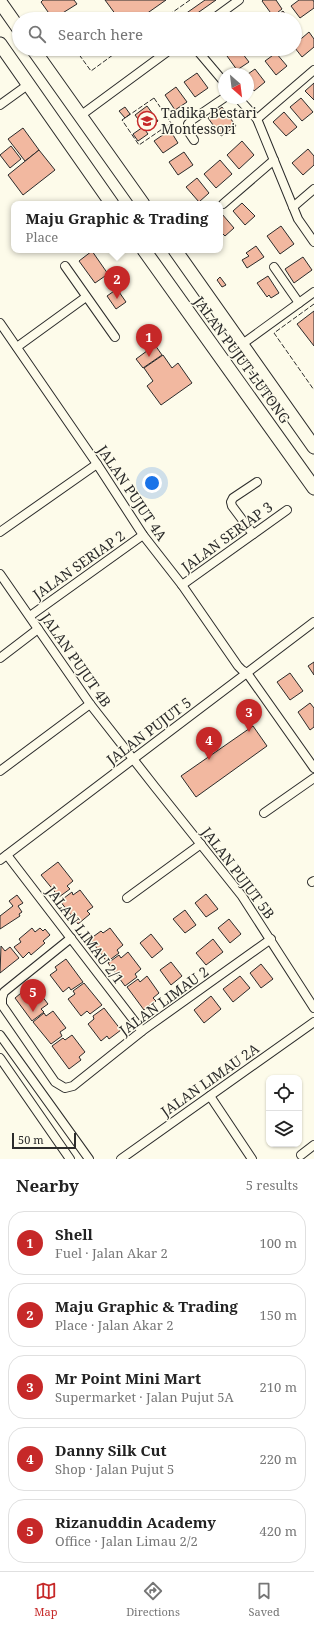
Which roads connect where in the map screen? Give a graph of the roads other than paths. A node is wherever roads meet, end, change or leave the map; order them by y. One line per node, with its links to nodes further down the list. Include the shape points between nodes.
1 (239, 0): 3 (street)
2 (0, 2): 4 (highway)
3 (223, 12)
4 (12, 19)
5 (0, 44): 11 (highway)
6 (38, 56): 15 (highway)
7 (161, 56): 15 (street)
8 (202, 56): 10 (street)
9 (314, 70): 16 (street)
10 (218, 75)
11 (29, 84): 14 (street); 20 (highway)
12 (218, 102): 17 (street, via 188,124 188,132)
13 (243, 104): 16 (street)
14 (0, 105)
15 (80, 116): 21 (highway)
16 (257, 119): 18 (street)
17 (194, 140)
18 (274, 160): 22 (street); 23 (street)
19 (314, 189): 23 (street)
20 (110, 201)
21 (141, 201)
22 (223, 203)
23 (293, 207): 24 (street)
24 (314, 242)
25 (146, 253): 39 (highway, JALAN PUJUT-LUTONG)
26 (177, 253): 34 (highway, JALAN PUJUT-LUTONG)
27 (65, 266): 30 (street)
28 (274, 267): 31 (street)
29 (314, 292): 31 (street)
30 (86, 297): 33 (street); 35 (street)
31 (299, 303): 34 (street)
32 (0, 323): 35 (street, JALAN PUJUT 4A)
33 (115, 337)
34 (241, 344): 36 (highway, JALAN PUJUT-LUTONG)
35 (17, 347): 37 (street, JALAN PUJUT 4A)
36 (314, 447)
37 (97, 464): 41 (street); 43 (street, JALAN PUJUT 4A)
38 (257, 482): 42 (street, via 231,502)
39 (314, 488)
40 (287, 510): 42 (street, JALAN SERIAP 3)
41 (0, 532)
42 (253, 534): 45 (street, JALAN SERIAP 3)
43 (144, 536): 45 (street, JALAN PUJUT 4A); 46 (street, JALAN SERIAP 2)
44 (0, 574): 46 (street, JALAN PUJUT 4B)
45 (182, 585): 50 (street, JALAN PUJUT 4A, via 238,666)
46 (30, 616): 48 (street, JALAN PUJUT 4B)
47 (314, 622): 50 (street, JALAN PUJUT 5)
48 (38, 629): 49 (street); 51 (street, JALAN PUJUT 4B)
49 (0, 658)
50 (247, 673): 52 (street, JALAN PUJUT 5); 53 (street, JALAN PUJUT 4A)
51 (90, 704): 52 (street, JALAN PUJUT 4B); 54 (street)
52 (133, 759): 57 (street, JALAN PUJUT 5B); 58 (street, JALAN PUJUT 5)
53 (314, 768)
54 (0, 771)
55 (314, 778): 56 (street)
56 (264, 813)
57 (201, 844): 60 (street); 62 (street, JALAN PUJUT 5B, via 242,896)
58 (7, 855): 59 (street, JALAN PUJUT 5); 61 (street, JALAN LIMAU 2/1)
59 (0, 860)
60 (127, 898)
61 (71, 938): 65 (street, JALAN LIMAU 2/1); 65 (street, JALAN LIMAU 2, via 4,992 2,998 2,1005 55,1082 64,1088 73,1086)
62 (271, 939): 63 (street, JALAN PUJUT 5B); 65 (street, JALAN LIMAU 2)
63 (314, 1008)
64 (314, 1022): 68 (street, JALAN LIMAU 2A)
65 (142, 1031)
66 (0, 1035): 72 (street)
67 (0, 1058): 71 (street)
68 (210, 1096): 73 (street, JALAN LIMAU 2A); 74 (street)
69 (314, 1145): 70 (street)
70 (301, 1155)
71 (70, 1159)
72 (89, 1159)
73 (121, 1159)
74 (252, 1159)

